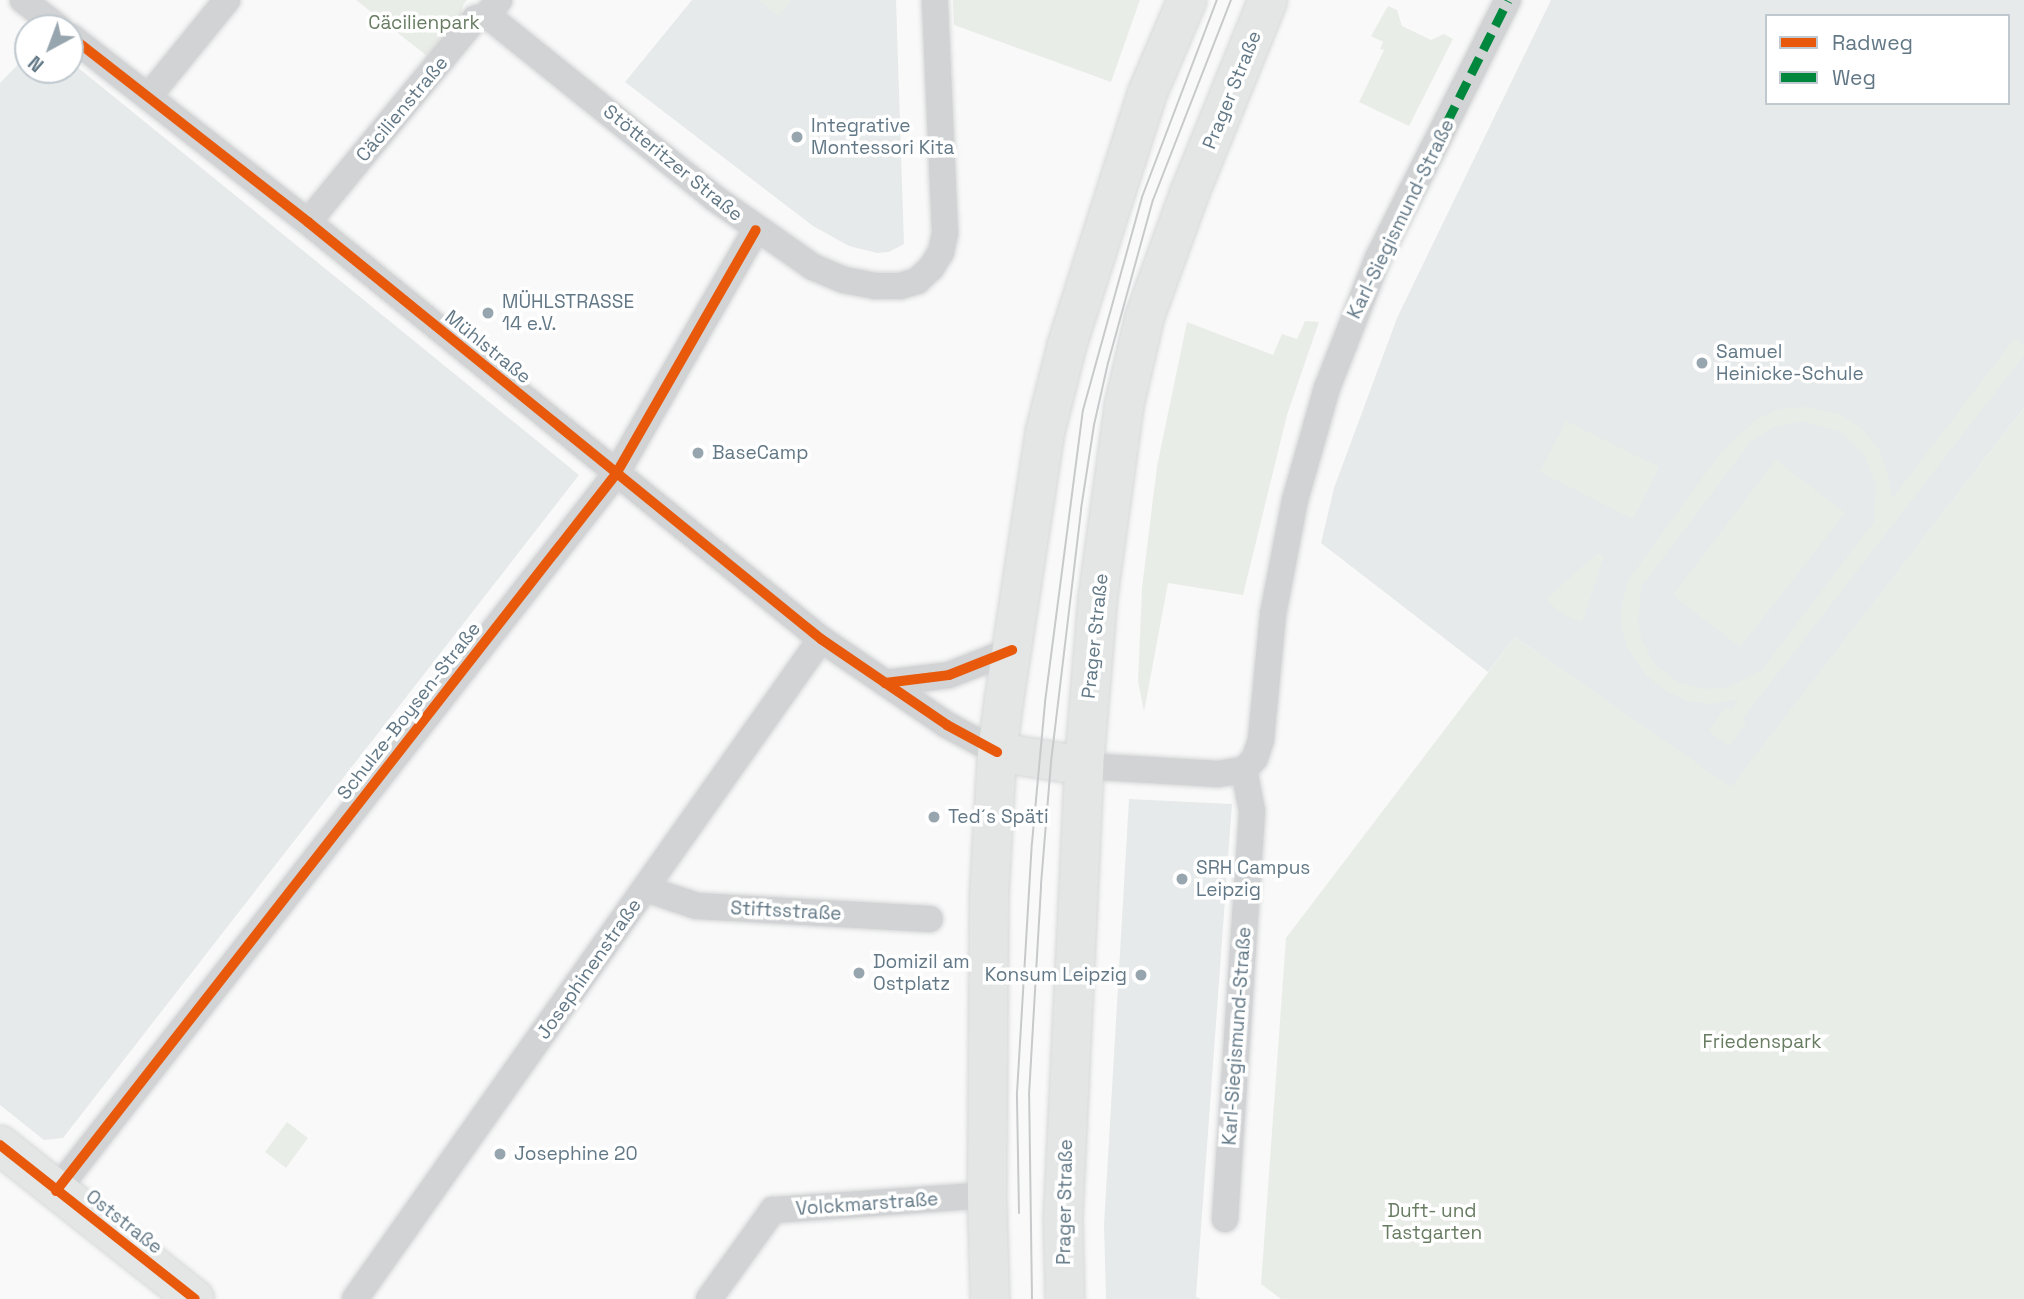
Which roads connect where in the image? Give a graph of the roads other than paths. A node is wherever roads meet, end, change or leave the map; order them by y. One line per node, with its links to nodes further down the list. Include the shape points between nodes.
1 (23, 0): 8 (street)
2 (227, 0): 10 (street)
3 (935, 0): 12 (street, Stötteritzer Straße, via 945,233 932,268 917,281 900,286 844,280 813,267)
4 (1187, 0): 15 (main road, via 1147,94 1063,358 1045,432)
5 (1268, 0): 18 (main road, Prager Straße, via 1190,192 1142,329 1124,406 1098,597)
6 (1508, 0): 19 (street, Karl-Siegismund-Straße, via 1378,258 1326,388 1295,500 1275,605 1261,739 1255,758)
7 (493, 7): 11 (street, Cäcilienstraße, via 475,19); 12 (street, Stötteritzer Straße)
8 (41, 14)
9 (84, 47): 10 (street, Mühlstraße)
10 (149, 96): 11 (street, Mühlstraße)
11 (308, 222): 13 (street, Mühlstraße)
12 (756, 230): 13 (street, Schulze-Boysen-Straße)
13 (616, 474): 14 (street, Mühlstraße); 23 (street, Schulze-Boysen-Straße)
14 (821, 639): 16 (street, Mühlstraße); 20 (street, Josephinenstraße)
15 (1012, 650): 16 (street, via 949,675); 17 (main road)
16 (885, 682): 17 (street, Mühlstraße, via 947,725)
17 (997, 752): 18 (main road); 24 (main road, via 989,897)
18 (1084, 766): 19 (street, via 1218,774); 30 (main road, Prager Straße, via 1063,1219)
19 (1244, 770): 25 (street, Karl-Siegismund-Straße, via 1252,811)
20 (646, 889): 21 (street, Stiftsstraße, via 697,906); 27 (street, Josephinenstraße)
21 (930, 919)
22 (0, 1145): 23 (main road, Oststraße)
23 (56, 1191): 26 (main road, Oststraße)
24 (987, 1195): 28 (street, Volckmarstraße, via 773,1210); 29 (main road)
25 (1225, 1219)
26 (195, 1299)
27 (355, 1299)
28 (709, 1299)
29 (990, 1299)
30 (1065, 1299)

